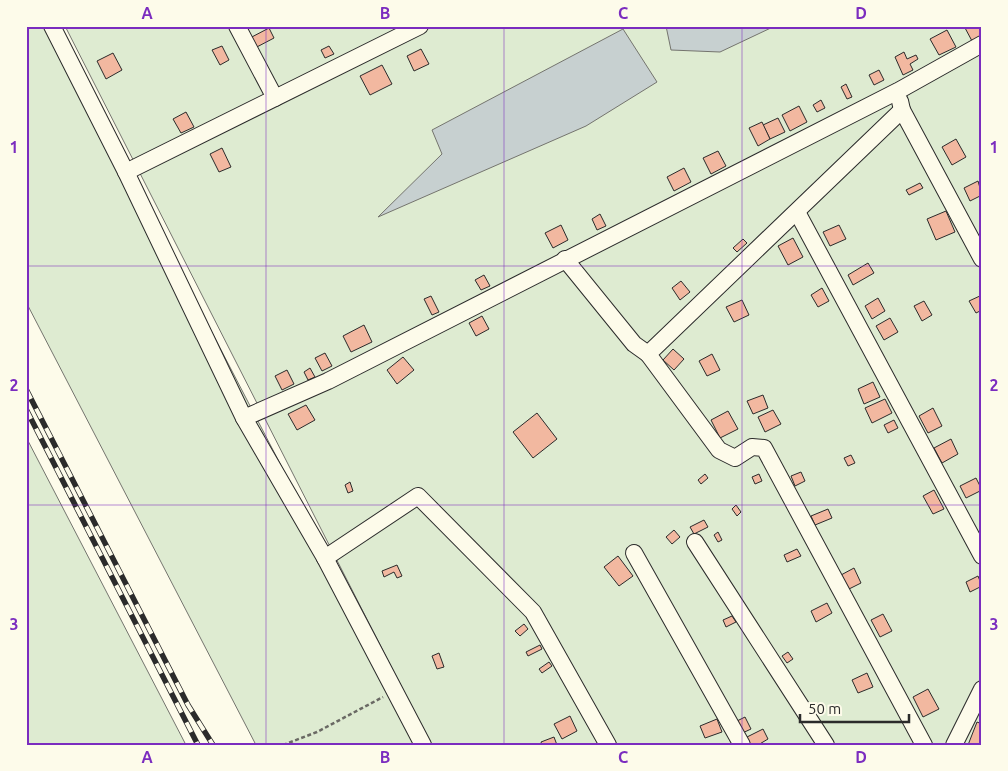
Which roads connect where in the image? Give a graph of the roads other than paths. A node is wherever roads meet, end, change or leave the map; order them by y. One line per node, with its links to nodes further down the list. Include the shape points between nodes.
1 (52, 26): 9 (street)
2 (237, 26): 7 (street)
3 (420, 26): 4 (street)
4 (398, 31): 7 (street)
5 (982, 44): 6 (street)
6 (898, 91): 8 (street); 11 (street)
7 (275, 98): 9 (street)
8 (902, 110): 10 (street); 12 (street)
9 (126, 172): 14 (street)
10 (797, 212): 13 (street); 17 (street)
11 (565, 259): 13 (street, via 634,344); 14 (street, via 328,381)
12 (982, 259)
13 (648, 354): 24 (street, via 718,450 735,458 752,447 764,448)
14 (244, 418): 18 (street)
15 (695, 542): 23 (street)
16 (634, 553): 22 (street)
17 (982, 556)
18 (325, 558): 20 (street); 21 (street, via 418,496 533,612)
19 (982, 689): 25 (street)
20 (423, 745)
21 (608, 745)
22 (742, 745)
23 (826, 745)
24 (924, 745)
25 (954, 745)

